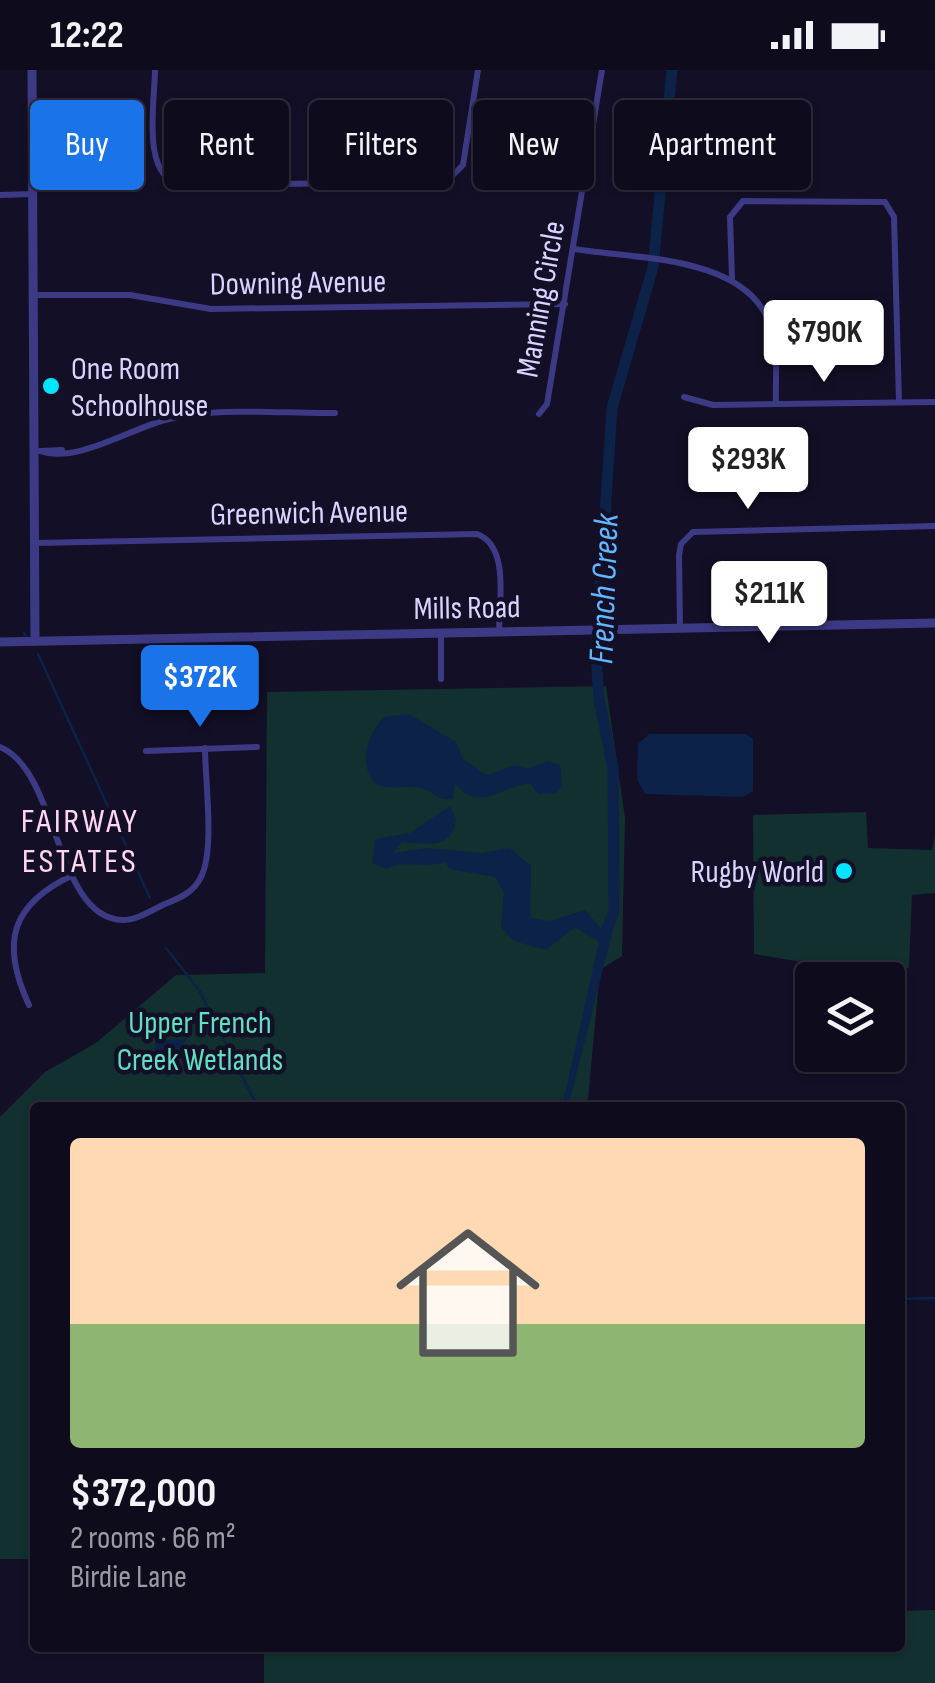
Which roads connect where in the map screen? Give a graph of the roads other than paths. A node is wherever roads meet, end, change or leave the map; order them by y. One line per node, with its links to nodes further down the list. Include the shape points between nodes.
1 (32, 70): 5 (street)
2 (155, 70): 3 (street, via 156,163 168,181 440,184 464,161)
3 (478, 70)
4 (602, 70): 7 (street, Manning Circle)
5 (33, 194): 6 (street); 9 (street)
6 (0, 196)
7 (574, 249): 8 (street); 10 (street, Manning Circle)
8 (732, 278): 12 (street, via 730,217 743,202 885,202 894,216); 14 (street, via 756,298 769,321)
9 (34, 294): 10 (street, Downing Avenue, via 130,294 211,310); 17 (street)
10 (565, 304): 16 (street, Manning Circle, via 547,404)
11 (684, 397): 14 (street, via 713,405)
12 (898, 402): 13 (street); 14 (street)
13 (935, 402)
14 (776, 404)
15 (335, 413): 17 (street, via 175,417 101,445)
16 (539, 414)
17 (37, 451): 19 (street)
18 (935, 526): 21 (street, via 694,532 678,554)
19 (34, 542): 22 (street, Greenwich Avenue, via 477,534 498,556); 24 (street)
20 (935, 624): 21 (street, Mills Road)
21 (680, 628): 22 (street, Mills Road)
22 (499, 632): 23 (street, Mills Road)
23 (441, 633): 24 (street, Mills Road); 26 (street)
24 (35, 641): 25 (street, Mills Road)
25 (0, 642)
26 (441, 679)
27 (0, 747): 31 (street, via 24,766)
28 (257, 747): 29 (street)
29 (204, 748): 30 (street); 31 (street, via 206,862 190,891 134,918 116,919 93,909)
30 (146, 751)
31 (73, 875): 32 (street, via 30,900 10,932 9,971)
32 (29, 1005)

